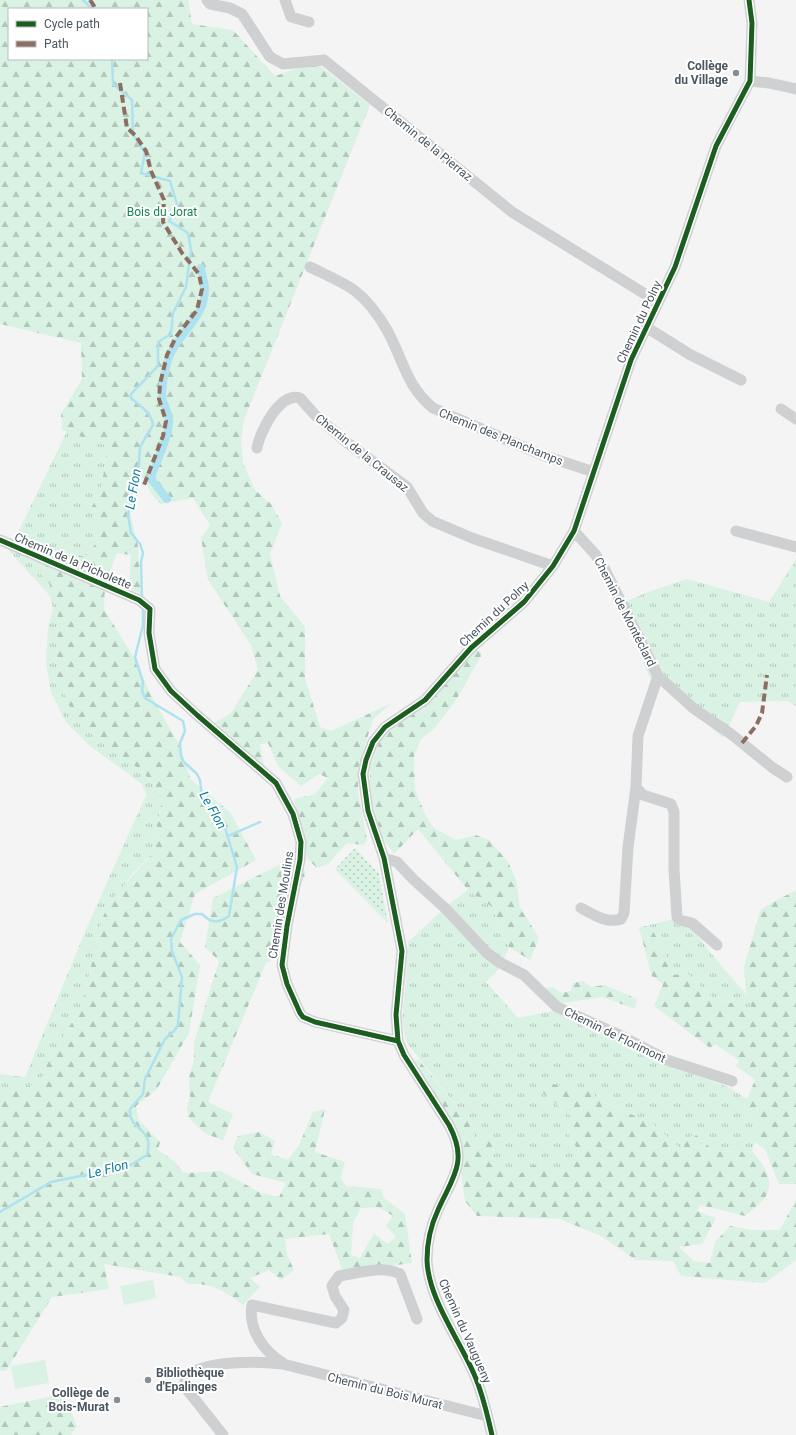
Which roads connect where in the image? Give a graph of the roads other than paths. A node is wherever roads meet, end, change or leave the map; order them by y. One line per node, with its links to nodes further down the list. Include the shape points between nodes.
1 (207, 0): 8 (street, Chemin de la Pierraz, via 210,4 230,8 242,14 270,57 283,64 324,60 512,212)
2 (284, 0): 4 (street, via 291,16)
3 (749, 0): 5 (street, via 752,23)
4 (309, 22)
5 (750, 81): 6 (street); 8 (street, Chemin du Polny, via 716,146 675,267)
6 (796, 89)
7 (310, 267): 14 (street, Chemin des Planchamps, via 354,290 375,313 410,381 420,396 433,408 542,455)
8 (658, 302): 9 (street, Chemin du Polny)
9 (646, 327): 10 (street, Chemin du Polny, via 689,354); 14 (street, Chemin du Polny, via 623,383)
10 (741, 380)
11 (781, 409): 12 (street)
12 (796, 419)
13 (257, 448): 19 (street, Chemin de la Crausaz, via 269,421 282,402 292,397 300,398 314,415 407,488 423,513 432,521)
14 (594, 472): 15 (street, Chemin du Polny)
15 (574, 530): 19 (street, Chemin du Polny); 21 (street, Chemin de Montéclard, via 604,568)
16 (736, 531): 18 (street)
17 (0, 540): 20 (street, Chemin de la Picholette, via 139,600)
18 (796, 547)
19 (553, 566): 24 (street, Chemin du Polny, via 524,602 471,648 425,700 385,727 373,742 363,774 364,788 368,812)
20 (150, 609): 27 (street, Chemin des Moulins, via 149,633 154,669 171,691 276,783 293,814 301,842 300,860 282,965 300,1014 320,1024)
21 (658, 676): 22 (street, Chemin de Montéclard, via 693,708 732,734); 23 (street, Chemin de Montéclard, via 638,736)
22 (787, 777)
23 (636, 787): 25 (street, Chemin de Montéclard, via 623,917 618,920 604,919); 26 (street, via 643,795 671,804 674,812 674,868 678,917 679,920 692,923 699,928)
24 (384, 858): 27 (street, Chemin du Polny, via 402,951 396,1015); 28 (street, Chemin de Florimont, via 397,862 487,953 524,975 557,1007 667,1060)
25 (581, 908)
26 (717, 945)
27 (398, 1041): 31 (street, Chemin du Vaugueny, via 404,1055 450,1125 457,1144 457,1169 434,1219 428,1246 428,1265 434,1294 474,1374 483,1396)
28 (732, 1081)
29 (417, 1319): 30 (street, Chemin du Bois Murat, via 400,1274 392,1270 339,1276 332,1286 344,1310 342,1318 336,1323 252,1305 252,1327 271,1356)
30 (283, 1364): 31 (street, Chemin du Bois Murat); 32 (street, Chemin du Bois Murat, via 251,1361 205,1368 185,1377 185,1387)
31 (487, 1416): 33 (street, Chemin du Vaugueny)
32 (223, 1435)
33 (492, 1435)

